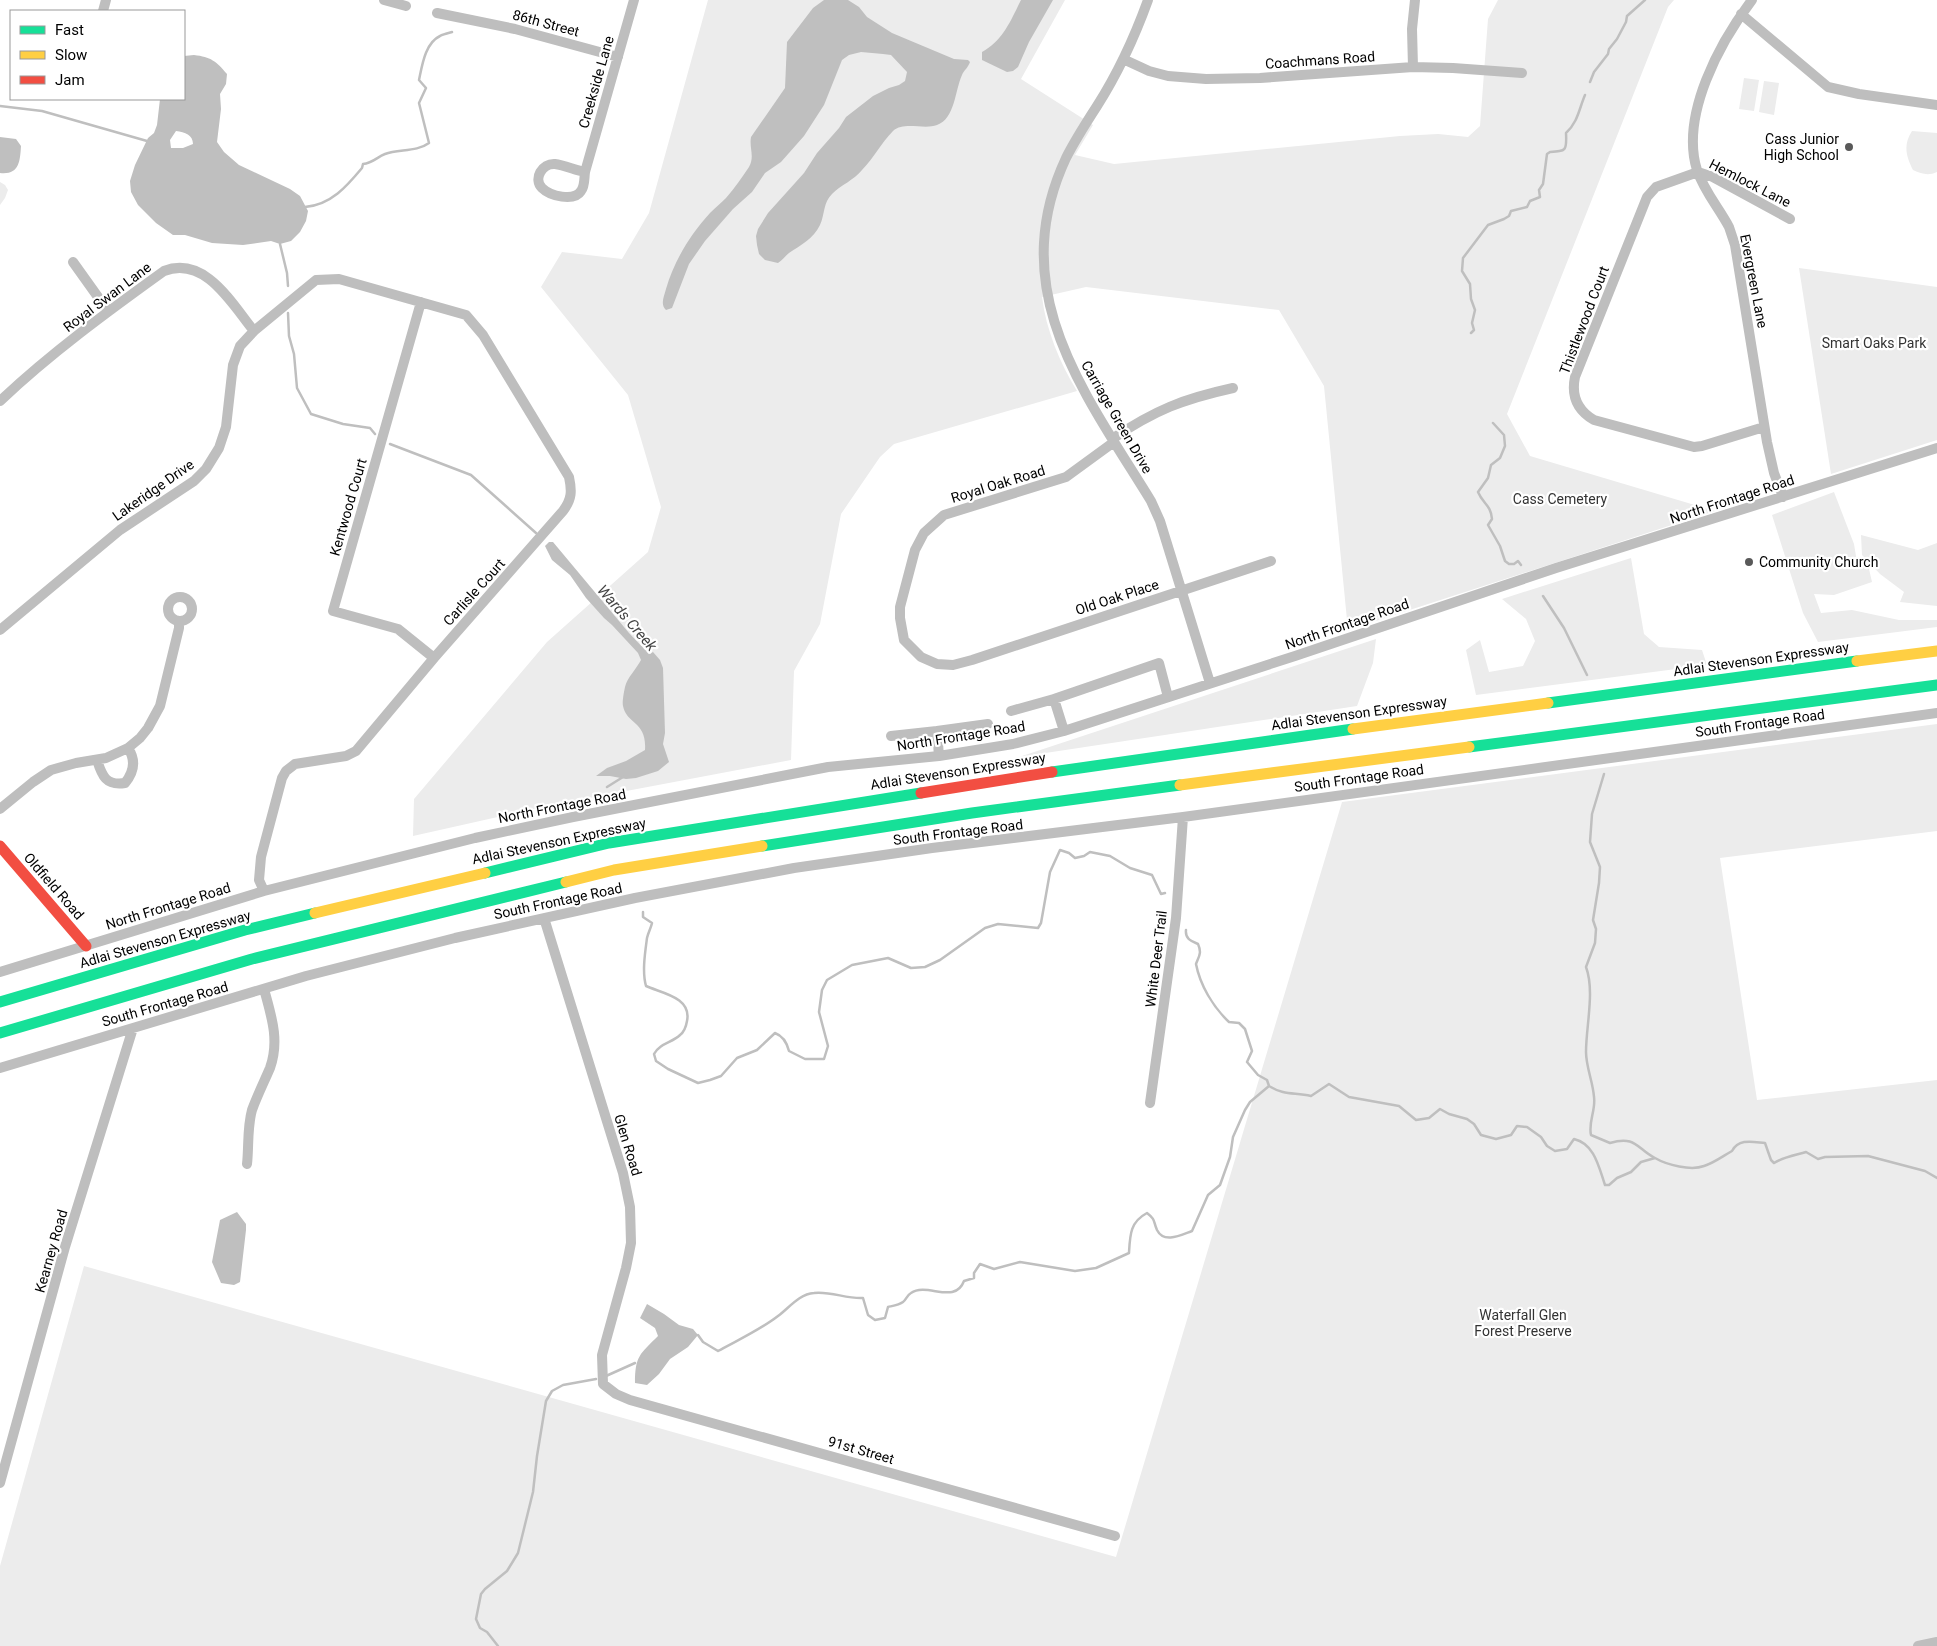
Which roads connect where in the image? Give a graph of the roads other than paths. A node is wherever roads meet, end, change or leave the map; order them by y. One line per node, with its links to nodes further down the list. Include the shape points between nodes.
1 (384, 0): 6 (street)
2 (634, 0): 9 (street, Creekside Lane)
3 (1148, 0): 10 (street, Carriage Green Drive)
4 (1415, 0): 11 (street)
5 (1752, 0): 8 (street, Evergreen Lane)
6 (406, 6)
7 (437, 13): 9 (street, 86th Street, via 515,29)
8 (1741, 14): 13 (street, via 1828,87); 15 (street, Evergreen Lane, via 1720,48 1697,112 1694,151)
9 (618, 57): 14 (street, Creekside Lane)
10 (1123, 59): 11 (street, Coachmans Road, via 1168,76 1206,79); 24 (street, Carriage Green Drive, via 1061,169 1049,206 1042,261 1058,338 1073,373)
11 (1413, 68): 12 (street, Coachmans Road)
12 (1522, 73)
13 (1937, 105)
14 (585, 172): 14 (street, Creekside Lane, via 547,165 539,174 539,182 547,191 574,197 584,187)
15 (1698, 172): 16 (street, Hemlock Lane); 23 (street, Evergreen Lane, via 1735,245); 23 (street, Thistlewood Court, via 1656,187 1647,197 1575,377 1574,397 1584,414 1594,420 1683,445 1702,446)
16 (1790, 219)
17 (73, 262): 19 (street)
18 (421, 302): 20 (street, Carlisle Court, via 339,279 316,280); 32 (street, Kentwood Court, via 333,610 398,629); 32 (street, Carlisle Court, via 466,315 477,325 569,477 572,492 563,511)
19 (108, 311): 20 (street, Royal Swan Lane, via 164,272 188,268 212,281); 22 (street, Royal Swan Lane)
20 (254, 331): 30 (street, Lakeridge Drive, via 235,355 226,427 219,448 206,469 194,481 120,530)
21 (1233, 388): 24 (street, Royal Oak Road, via 1158,410)
22 (0, 401)
23 (1764, 427): 26 (street, Evergreen Lane, via 1769,456)
24 (1113, 441): 28 (street, Carriage Green Drive, via 1151,501); 33 (street, Royal Oak Road, via 1066,477 944,516 924,533 915,550 900,607 904,640 921,657 937,664 953,665)
25 (1937, 448): 26 (street, North Frontage Road)
26 (1783, 497): 34 (street, North Frontage Road, via 1556,568)
27 (1271, 562): 28 (street, Old Oak Place)
28 (1182, 590): 33 (street, Old Oak Place); 34 (street, Carriage Green Drive)
29 (179, 621): 44 (street, via 160,706 148,728)
30 (0, 630)
31 (1937, 651): 55 (main road, Adlai Stevenson Expressway, via 1095,765 609,842 245,930)
32 (434, 658): 50 (street, Carlisle Court, via 356,751 346,756 295,764 286,771 261,857 260,880)
33 (972, 660)
34 (1210, 683): 36 (street, North Frontage Road)
35 (1937, 686): 57 (main road, via 972,813 614,870 252,959)
36 (1168, 697): 37 (street, via 1159,663); 42 (street, North Frontage Road)
37 (1054, 699): 38 (street); 42 (street)
38 (1011, 711)
39 (1937, 713): 48 (street, South Frontage Road)
40 (988, 724): 41 (street)
41 (937, 731): 43 (street); 45 (street)
42 (1064, 731): 45 (street, North Frontage Road, via 1013,744)
43 (891, 736)
44 (128, 748): 46 (street); 46 (street, via 133,768 125,783 109,782)
45 (939, 756): 50 (street, North Frontage Road, via 828,768 573,817)
46 (96, 760): 47 (street, via 52,770)
47 (0, 809)
48 (1183, 816): 51 (street, South Frontage Road, via 794,868); 59 (street, White Deer Trail, via 1176,918)
49 (0, 846): 52 (main road, Oldfield Road)
50 (264, 891): 52 (street, North Frontage Road)
51 (544, 918): 54 (street, South Frontage Road, via 436,942); 61 (street, Glen Road, via 623,1173 630,1207 629,1253 602,1354)
52 (86, 946): 53 (street, North Frontage Road)
53 (0, 972)
54 (264, 989): 56 (street, South Frontage Road); 60 (street, via 274,1024 275,1042 272,1061 249,1124)
55 (0, 1002)
56 (133, 1028): 58 (street, South Frontage Road); 62 (street, Kearney Road, via 65,1247)
57 (0, 1033)
58 (0, 1068)
59 (1150, 1103)
60 (247, 1164)
61 (604, 1384): 63 (street, 91st Street, via 630,1400)
62 (0, 1483)
63 (1115, 1536)
64 (1937, 1642): 65 (street)
65 (1918, 1646)

